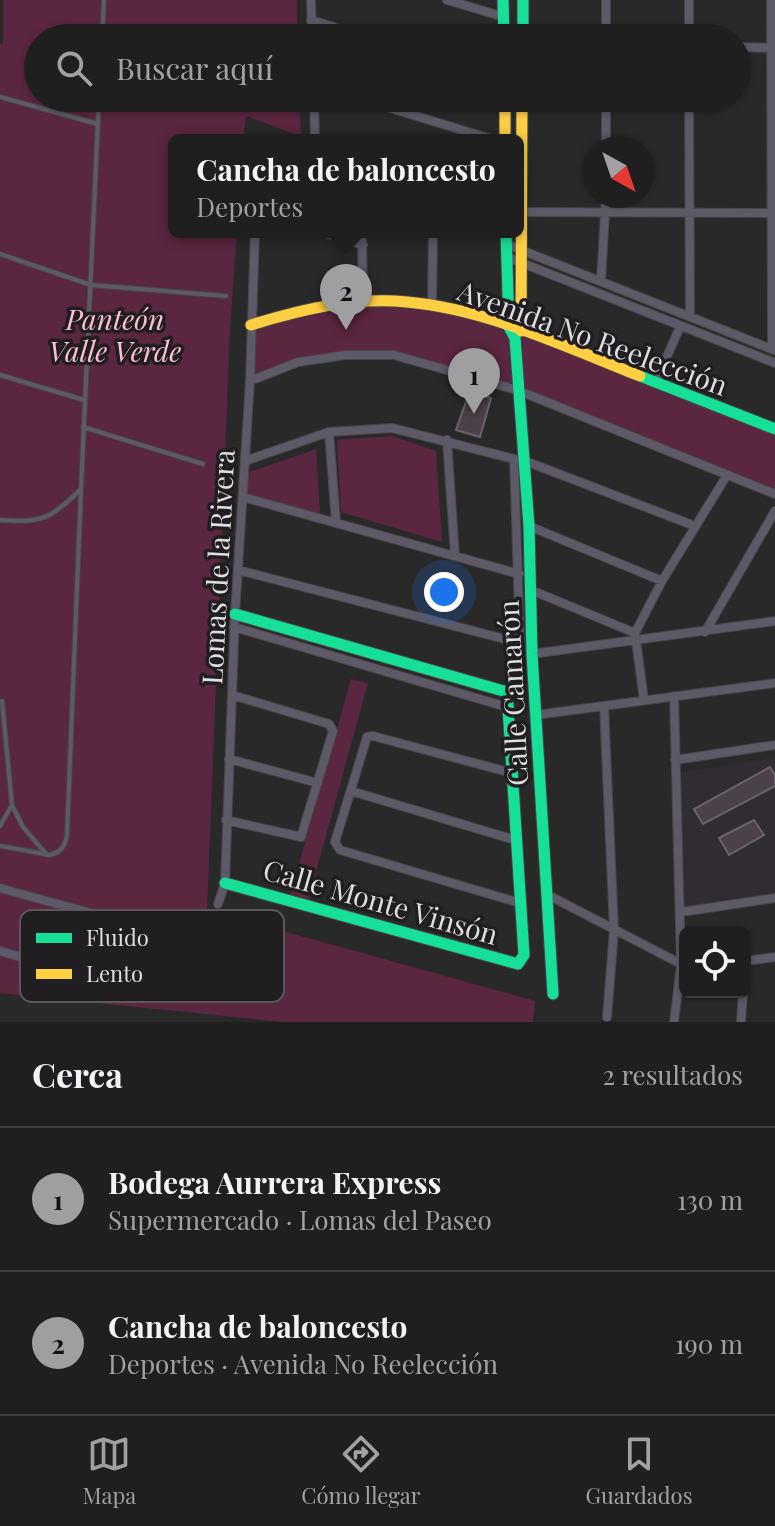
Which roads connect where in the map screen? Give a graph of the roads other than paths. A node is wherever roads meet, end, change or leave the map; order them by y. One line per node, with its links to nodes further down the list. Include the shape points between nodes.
1 (104, 0): 11 (lane)
2 (311, 0): 10 (street)
3 (447, 0): 9 (street)
4 (503, 0): 9 (street)
5 (523, 0): 15 (street)
6 (606, 0): 16 (street)
7 (689, 0): 17 (street)
8 (771, 0): 19 (street)
9 (504, 17): 14 (street)
10 (311, 20): 12 (street); 13 (street)
11 (103, 24)
12 (311, 24)
13 (324, 24)
14 (504, 24)
15 (523, 24)
16 (606, 24)
17 (689, 24)
18 (751, 47): 19 (street)
19 (773, 48): 40 (street)
20 (0, 97): 21 (lane)
21 (24, 104)
22 (52, 112): 30 (lane)
23 (98, 112): 30 (lane)
24 (314, 112): 31 (street)
25 (403, 112): 32 (street)
26 (505, 112): 33 (street)
27 (522, 112): 34 (street)
28 (606, 112): 35 (street)
29 (689, 112): 38 (street)
30 (98, 125): 51 (lane)
31 (315, 134)
32 (475, 134)
33 (505, 134)
34 (521, 134)
35 (606, 136)
36 (606, 208): 39 (street)
37 (524, 212): 39 (street)
38 (689, 212): 39 (street); 40 (street); 55 (street)
39 (606, 213): 50 (street)
40 (774, 213): 59 (street)
41 (255, 238): 56 (street, Lomas de la Rivera)
42 (341, 238): 46 (street)
43 (362, 238): 46 (street)
44 (433, 238): 54 (street)
45 (521, 238): 49 (street)
46 (363, 245): 53 (street)
47 (506, 245): 49 (street); 58 (street)
48 (0, 254): 51 (lane)
49 (522, 256): 50 (street); 57 (street); 58 (street)
50 (601, 281): 55 (street)
51 (91, 285): 52 (lane); 65 (lane)
52 (226, 296)
53 (363, 302): 54 (street, Avenida No Reelección); 56 (street, Avenida No Reelección, via 314,306)
54 (432, 305): 58 (street, Avenida No Reelección)
55 (690, 317): 59 (street)
56 (251, 325): 62 (street, Lomas de la Rivera)
57 (680, 327): 60 (street); 63 (street)
58 (515, 332): 63 (street, Avenida No Reelección); 64 (street, Calle Camarón)
59 (773, 349)
60 (775, 363)
61 (0, 375): 65 (lane)
62 (250, 381): 64 (street, via 298,362 394,355); 71 (street, Lomas de la Rivera)
63 (656, 381): 67 (street, Avenida No Reelección)
64 (517, 390): 70 (street, Calle Camarón); 73 (street)
65 (84, 400): 66 (lane)
66 (83, 427): 72 (lane); 74 (lane)
67 (775, 429)
68 (329, 432): 69 (street, via 392,428); 71 (street); 79 (street)
69 (447, 440): 70 (street); 82 (street)
70 (519, 460): 80 (street, Calle Camarón); 81 (street); 84 (street)
71 (245, 461): 76 (street, Lomas de la Rivera)
72 (203, 464)
73 (727, 475): 75 (street); 81 (street)
74 (81, 489): 78 (lane, via 46,519); 112 (lane, via 67,835 62,849)
75 (775, 494)
76 (243, 497): 79 (street); 83 (street, Lomas de la Rivera)
77 (775, 511): 90 (street)
78 (0, 520)
79 (336, 522): 82 (street)
80 (529, 526): 85 (street); 86 (street, Calle Camarón)
81 (695, 526): 85 (street)
82 (455, 556): 84 (street)
83 (238, 570): 84 (street, via 520,643); 87 (street, Lomas de la Rivera)
84 (519, 574)
85 (662, 581): 91 (street)
86 (531, 590): 91 (street); 92 (street, Calle Camarón)
87 (235, 614): 89 (street, Lomas de la Rivera); 99 (street, via 504,690)
88 (775, 621): 90 (street)
89 (234, 627): 94 (street, Lomas de la Rivera); 99 (street)
90 (705, 632): 91 (street)
91 (636, 636): 92 (street); 96 (street)
92 (532, 654): 100 (street, Calle Camarón)
93 (775, 683): 95 (street)
94 (232, 695): 102 (street, Lomas de la Rivera); 105 (street, via 332,727)
95 (674, 696): 96 (street); 103 (street)
96 (644, 700): 98 (street)
97 (2, 701): 107 (lane)
98 (604, 706): 100 (street); 122 (street)
99 (510, 708): 104 (street)
100 (536, 715): 115 (street, Calle Camarón)
101 (775, 745): 103 (street)
102 (229, 759): 105 (street); 108 (street, Lomas de la Rivera)
103 (675, 760): 120 (street)
104 (512, 773): 106 (street, via 373,736 367,737); 110 (street)
105 (318, 783): 108 (street, via 301,837)
106 (351, 791): 110 (street); 117 (street, via 336,847 340,850)
107 (12, 805): 109 (lane); 112 (lane)
108 (226, 820): 113 (street, Lomas de la Rivera)
109 (0, 826)
110 (515, 840): 117 (street)
111 (0, 846): 112 (lane)
112 (47, 855)
113 (225, 883): 117 (street, Calle Monte Vinsón, via 518,964 524,955); 118 (street, Lomas de la Rivera)
114 (0, 888): 119 (street)
115 (545, 893): 122 (street); 129 (street, Calle Camarón)
116 (775, 898): 120 (street)
117 (520, 903)
118 (218, 904)
119 (77, 910)
120 (681, 912): 121 (street)
121 (682, 926)
122 (614, 930): 127 (street); 131 (street)
123 (0, 951): 124 (street)
124 (20, 957)
125 (775, 957): 126 (street)
126 (751, 960)
127 (679, 963)
128 (679, 990): 132 (street)
129 (553, 994)
130 (743, 998): 133 (street)
131 (607, 1017)
132 (674, 1022)
133 (741, 1022)

